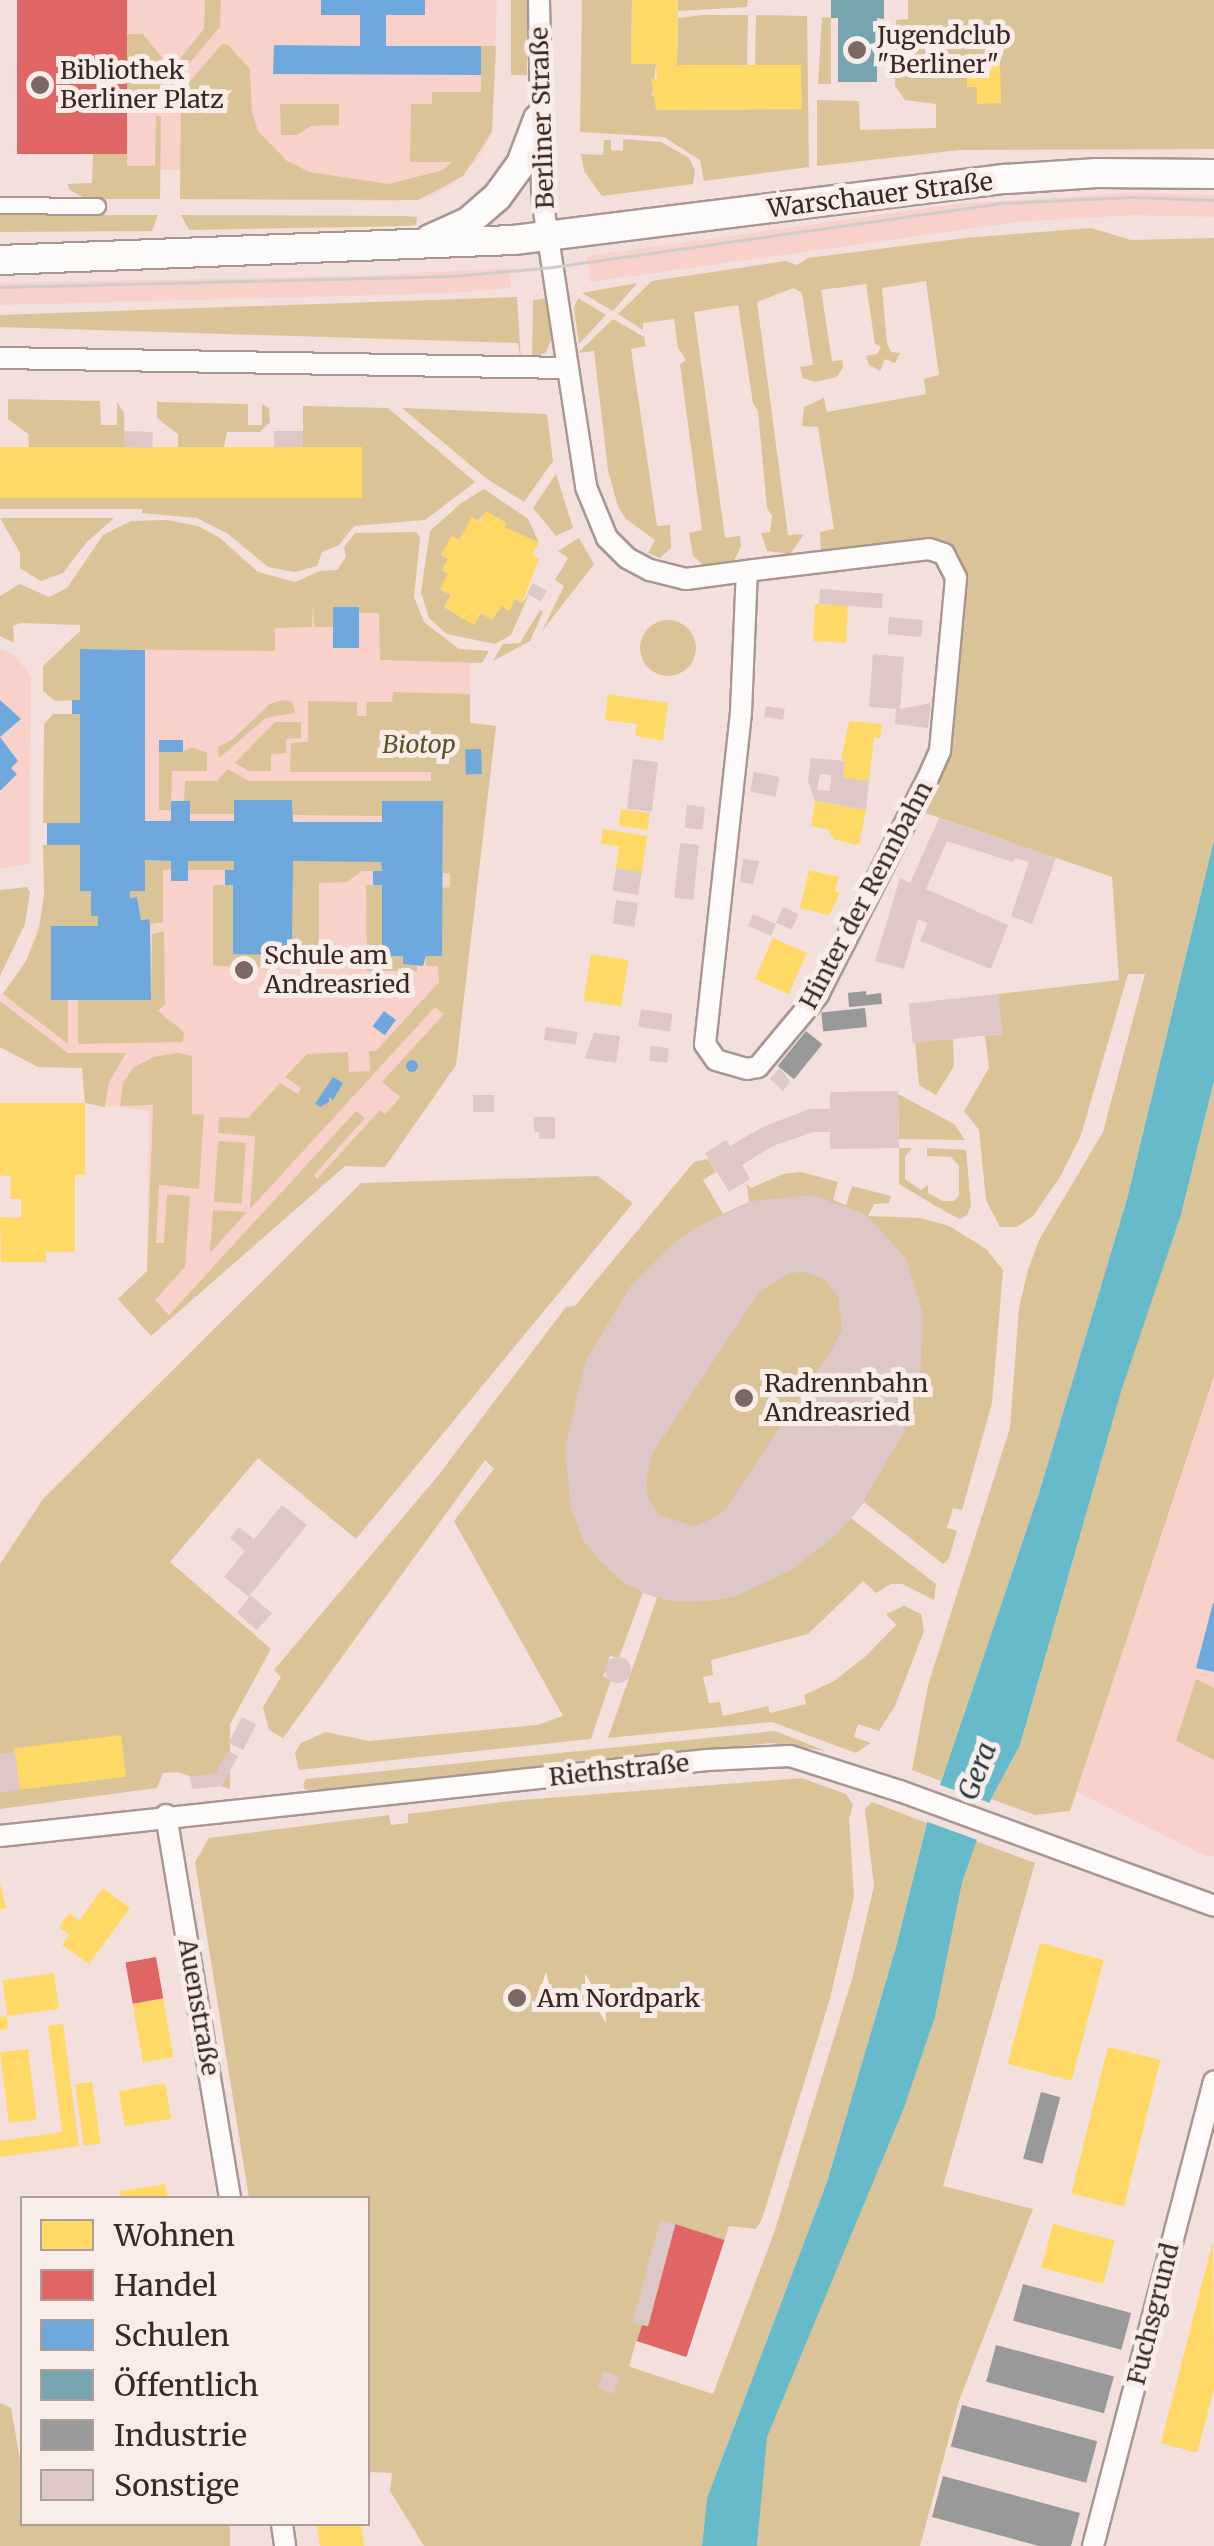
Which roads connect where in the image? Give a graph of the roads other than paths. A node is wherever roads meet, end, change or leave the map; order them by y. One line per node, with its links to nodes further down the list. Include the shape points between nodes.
1 (539, 0): 2 (street, Berliner Straße)
2 (538, 119): 6 (street, Berliner Straße); 7 (street, via 522,164 497,197 468,222)
3 (1214, 174): 6 (street, Warschauer Straße, via 1006,179)
4 (0, 205): 5 (street)
5 (98, 206)
6 (548, 236): 7 (street, Warschauer Straße); 10 (street)
7 (410, 246): 8 (street, Warschauer Straße)
8 (9, 256)
9 (0, 358): 10 (street)
10 (567, 368): 11 (street, Hinter der Rennbahn, via 595,518 627,558 686,580)
11 (747, 571): 11 (street, Hinter der Rennbahn, via 929,549 944,554 956,578 934,765 818,996 758,1067 747,1069 716,1060 706,1044 740,730)
12 (166, 1815): 13 (street, Riethstraße); 14 (street, Riethstraße, via 770,1755 817,1761); 16 (street, Auenstraße)
13 (0, 1836)
14 (1214, 1906)
15 (1214, 2082): 17 (street, Fuchsgrund)
16 (230, 2196)
17 (1093, 2546)

